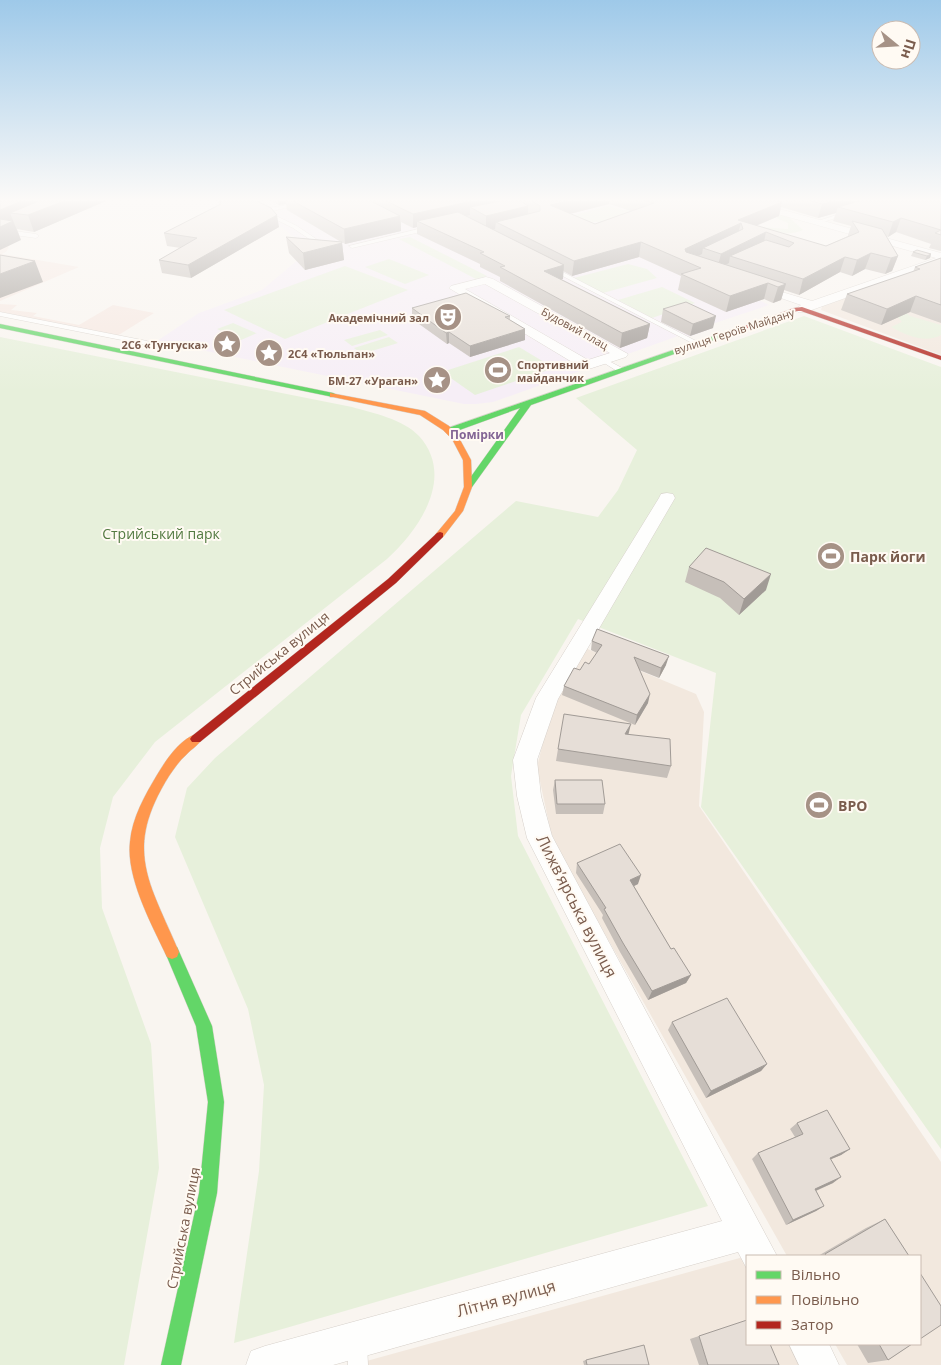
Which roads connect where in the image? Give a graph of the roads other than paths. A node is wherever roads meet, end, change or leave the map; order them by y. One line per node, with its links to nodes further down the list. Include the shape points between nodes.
1 (546, 265): 8 (lane)
2 (923, 265): 4 (street)
3 (741, 283): 4 (street)
4 (807, 307): 8 (main road, вулиця Героїв Майдану); 9 (main road, вулиця Героїв Майдану)
5 (0, 314): 7 (lane)
6 (0, 326): 13 (main road, Стрийська вулиця, via 409,410 435,419)
7 (147, 343)
8 (696, 343): 11 (main road, вулиця Героїв Майдану)
9 (941, 358)
10 (603, 360): 10 (street, Будовий плац, via 587,365 455,288 486,280 621,354); 11 (lane)
11 (620, 369): 12 (main road, вулиця Героїв Майдану)
12 (528, 403): 13 (main road, вулиця Героїв Майдану); 14 (main road)
13 (450, 430): 14 (main road, Стрийська вулиця, via 466,457)
14 (469, 486): 19 (main road, Стрийська вулиця, via 457,516 420,558 178,754 156,787 143,817 136,849 144,889 204,1026 216,1102 208,1193)
15 (667, 498): 16 (street, Лижвʼярська вулиця, via 547,698 525,760 529,796 540,838)
16 (753, 1244): 18 (street, Літня вулиця)
17 (809, 1345): 21 (street)
18 (357, 1352): 20 (street, Літня вулиця)
19 (171, 1365)
20 (265, 1365)
21 (820, 1365)

